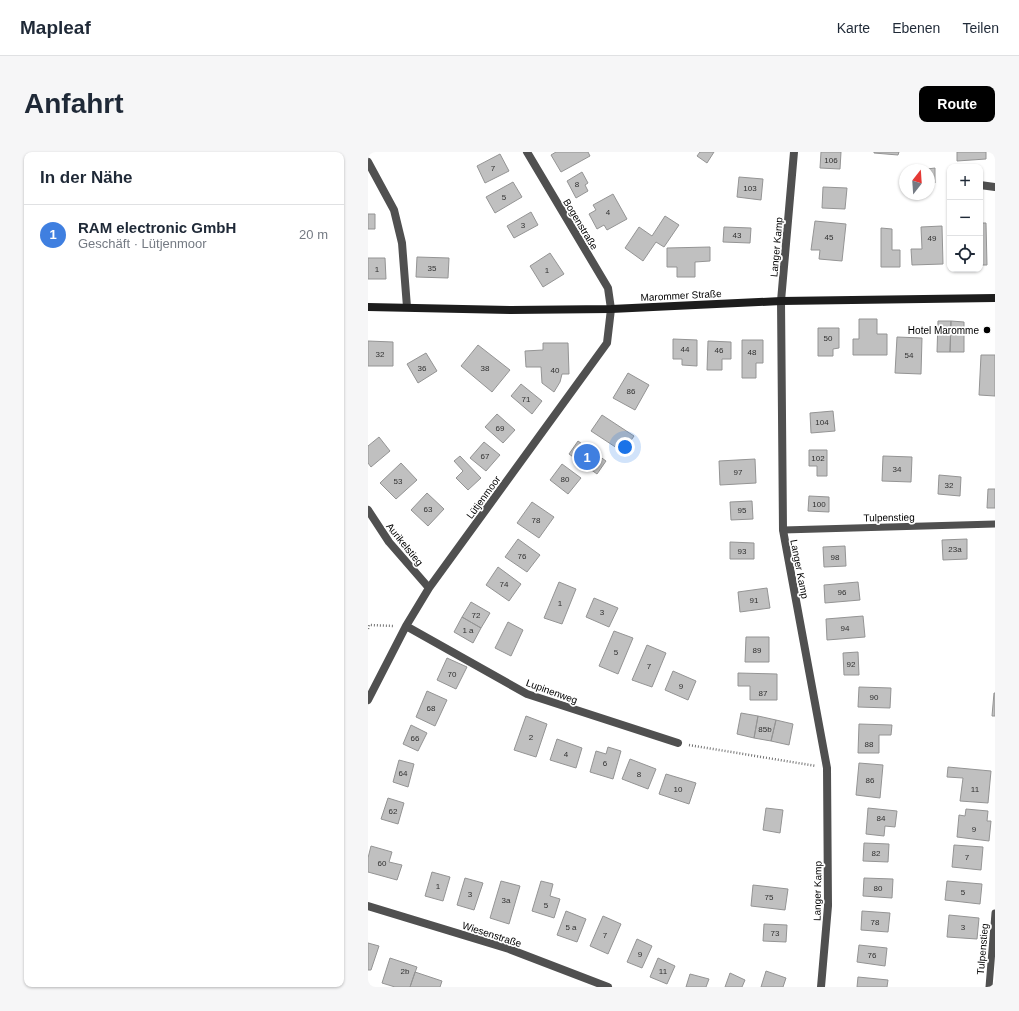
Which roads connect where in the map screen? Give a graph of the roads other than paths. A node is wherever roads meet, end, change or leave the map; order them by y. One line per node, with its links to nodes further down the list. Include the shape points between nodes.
1 (527, 152): 10 (street, Bogenstraße, via 608,288)
2 (794, 152): 7 (street, Langer Kamp)
3 (368, 162): 9 (street, via 394,210 402,243)
4 (983, 185): 5 (street)
5 (995, 187)
6 (995, 298): 7 (street, Marommer Straße)
7 (781, 301): 10 (street, Marommer Straße); 13 (street, Langer Kamp)
8 (368, 307): 9 (street, Marommer Straße)
9 (407, 307): 10 (street, Marommer Straße, via 511,310)
10 (611, 308): 14 (street, Lütjenmoor, via 607,343)
11 (368, 510): 14 (street, Aurikelstieg, via 388,542)
12 (995, 524): 13 (lane, Tulpenstieg)
13 (783, 530): 21 (street, Langer Kamp, via 827,768 828,906)
14 (429, 588): 15 (street, Lütjenmoor)
15 (406, 626): 16 (street, Lütjenmoor); 17 (street, Lupinenweg, via 527,694)
16 (368, 700)
17 (678, 744)
18 (368, 906): 20 (street, Wiesenstraße, via 509,949)
19 (995, 913): 22 (lane, Tulpenstieg)
20 (608, 987)
21 (821, 987)
22 (989, 987)

